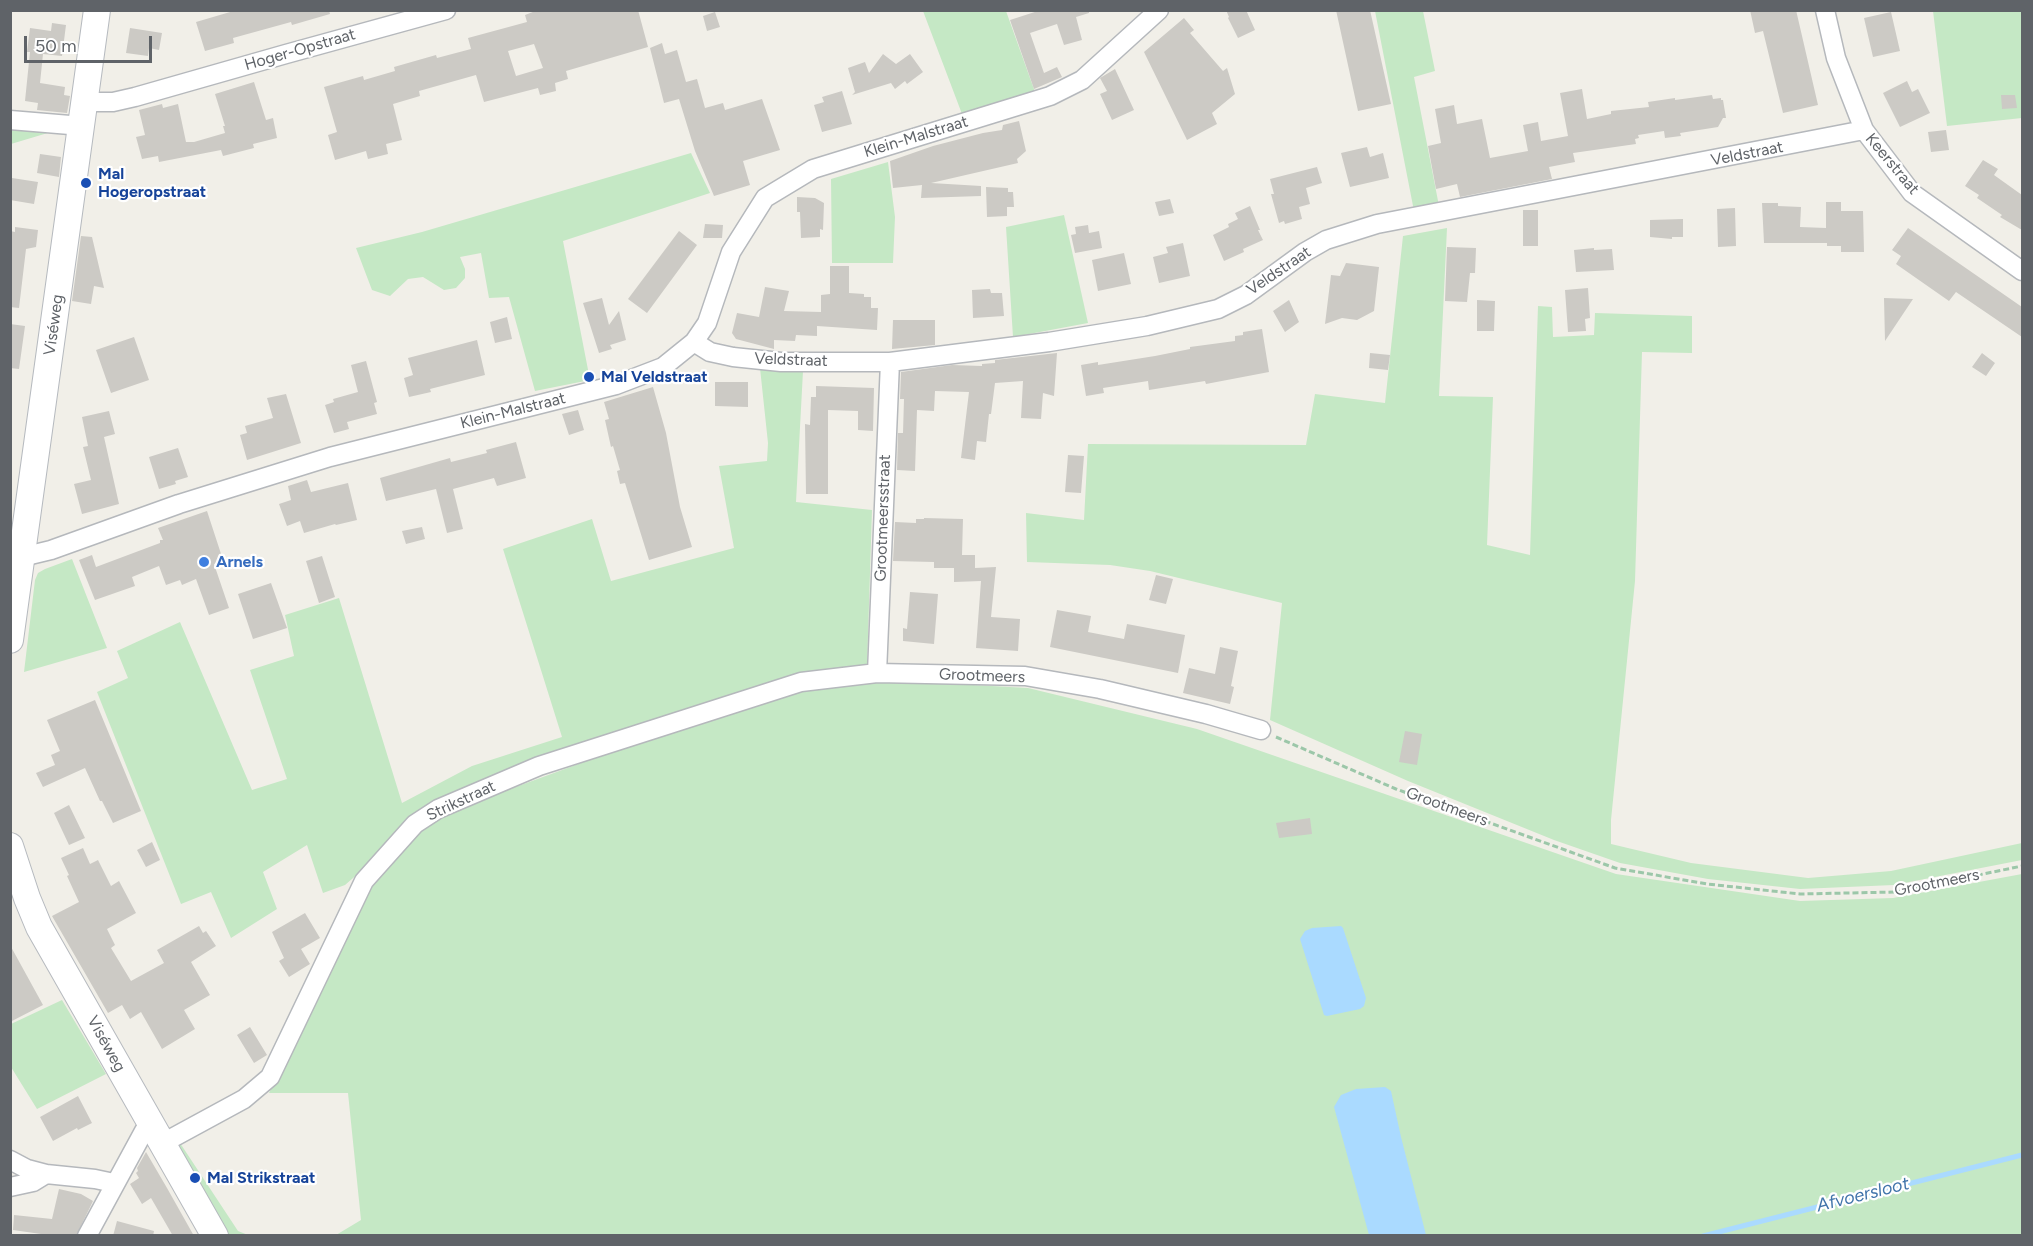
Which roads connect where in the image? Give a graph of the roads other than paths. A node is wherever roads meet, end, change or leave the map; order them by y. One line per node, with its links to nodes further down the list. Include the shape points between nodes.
1 (97, 10): 5 (main road, Viséweg)
2 (446, 10): 5 (street, Hoger-Opstraat, via 113,102)
3 (1159, 10): 9 (street, Klein-Malstraat, via 1082,80 1050,96 813,169 765,198 731,252 707,322)
4 (1825, 10): 7 (street, Keerstraat, via 1836,58)
5 (83, 114): 6 (street, Hoger-Opstraat); 11 (main road, Viséweg)
6 (10, 120)
7 (1864, 130): 8 (street, Keerstraat, via 1912,193); 10 (street, Veldstraat, via 1377,225 1326,240 1246,295 1218,309 1157,324)
8 (2022, 272)
9 (694, 342): 10 (street, Veldstraat, via 710,352 781,362); 11 (street, Klein-Malstraat, via 663,367 616,385 330,456)
10 (890, 362): 13 (street, Grootmeersstraat)
11 (22, 557): 12 (main road, Viséweg)
12 (10, 640)
13 (877, 673): 14 (street, Grootmeers, via 1025,676 1100,689); 16 (street, Strikstraat, via 801,682 539,766 438,809 415,824 364,881 270,1077 244,1100)
14 (1260, 730)
15 (10, 846): 16 (main road, Viséweg, via 39,927)
16 (157, 1133): 19 (street, via 144,1131); 22 (main road, Viséweg)
17 (10, 1160): 18 (street)
18 (46, 1174): 19 (street); 20 (street, via 33,1182)
19 (114, 1183): 21 (street)
20 (10, 1187)
21 (87, 1236)
22 (215, 1236)

